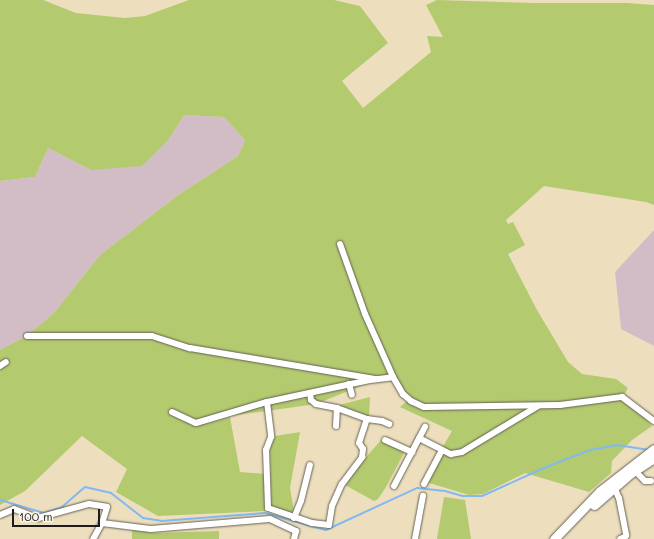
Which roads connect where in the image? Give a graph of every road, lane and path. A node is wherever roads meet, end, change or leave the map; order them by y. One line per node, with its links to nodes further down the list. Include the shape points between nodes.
1 (340, 244): 5 (street, via 364,314)
2 (27, 336): 6 (street, via 152,336 190,348)
3 (6, 362): 4 (street)
4 (0, 366)
5 (394, 377): 6 (street); 11 (street, via 403,394 411,402 424,407)
6 (376, 379): 7 (street)
7 (349, 384): 8 (street); 9 (street)
8 (310, 393): 10 (street); 12 (street, via 311,400 316,404)
9 (352, 395)
10 (266, 402): 13 (street, via 196,423); 32 (street, via 271,437 266,450 268,508)
11 (540, 405): 15 (street, via 622,397); 21 (street, via 462,452 451,454)
12 (337, 408): 14 (street); 17 (street)
13 (172, 412)
14 (367, 419): 16 (street); 32 (street, via 359,443 363,448 362,457 342,484 332,506 329,525)
15 (654, 421)
16 (389, 424)
17 (336, 426)
18 (425, 426): 19 (street)
19 (419, 438): 21 (street); 22 (street)
20 (385, 440): 22 (street)
21 (442, 450): 27 (street)
22 (412, 452): 28 (street)
23 (652, 453): 25 (highway); 37 (highway, via 600,491)
24 (310, 465): 32 (street, via 302,501)
25 (635, 470): 26 (street, via 645,481); 29 (highway)
26 (651, 481)
27 (424, 484)
28 (394, 486)
29 (614, 487): 38 (highway); 39 (street, via 619,498 626,535)
30 (423, 496): 36 (street)
31 (0, 515): 33 (street, via 14,509 38,518 89,504 107,507)
32 (294, 518)
33 (102, 523): 34 (street); 35 (street, via 152,529 270,519 296,531)
34 (93, 539)
35 (294, 539)
36 (415, 539)
37 (554, 539)
38 (562, 539)
39 (620, 539)

